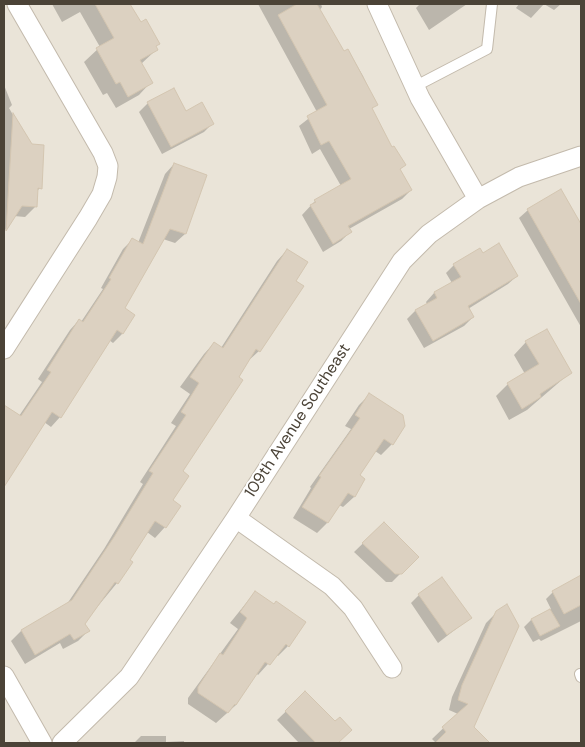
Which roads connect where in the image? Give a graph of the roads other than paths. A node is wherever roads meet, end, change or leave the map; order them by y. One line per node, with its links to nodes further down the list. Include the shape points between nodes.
1 (17, 4): 7 (street, via 108,166 102,194)
2 (377, 4): 4 (street)
3 (492, 4): 4 (lane, via 487,49)
4 (414, 87): 6 (street)
5 (581, 156): 6 (street, 109th Avenue Southeast, via 519,176)
6 (478, 199): 8 (street, 109th Avenue Southeast, via 429,234 402,261)
7 (4, 349)
8 (236, 518): 9 (street, via 332,586 353,608); 12 (street, 109th Avenue Southeast, via 129,677)
9 (392, 668)
10 (4, 676): 11 (street)
11 (42, 743)
12 (62, 743)

